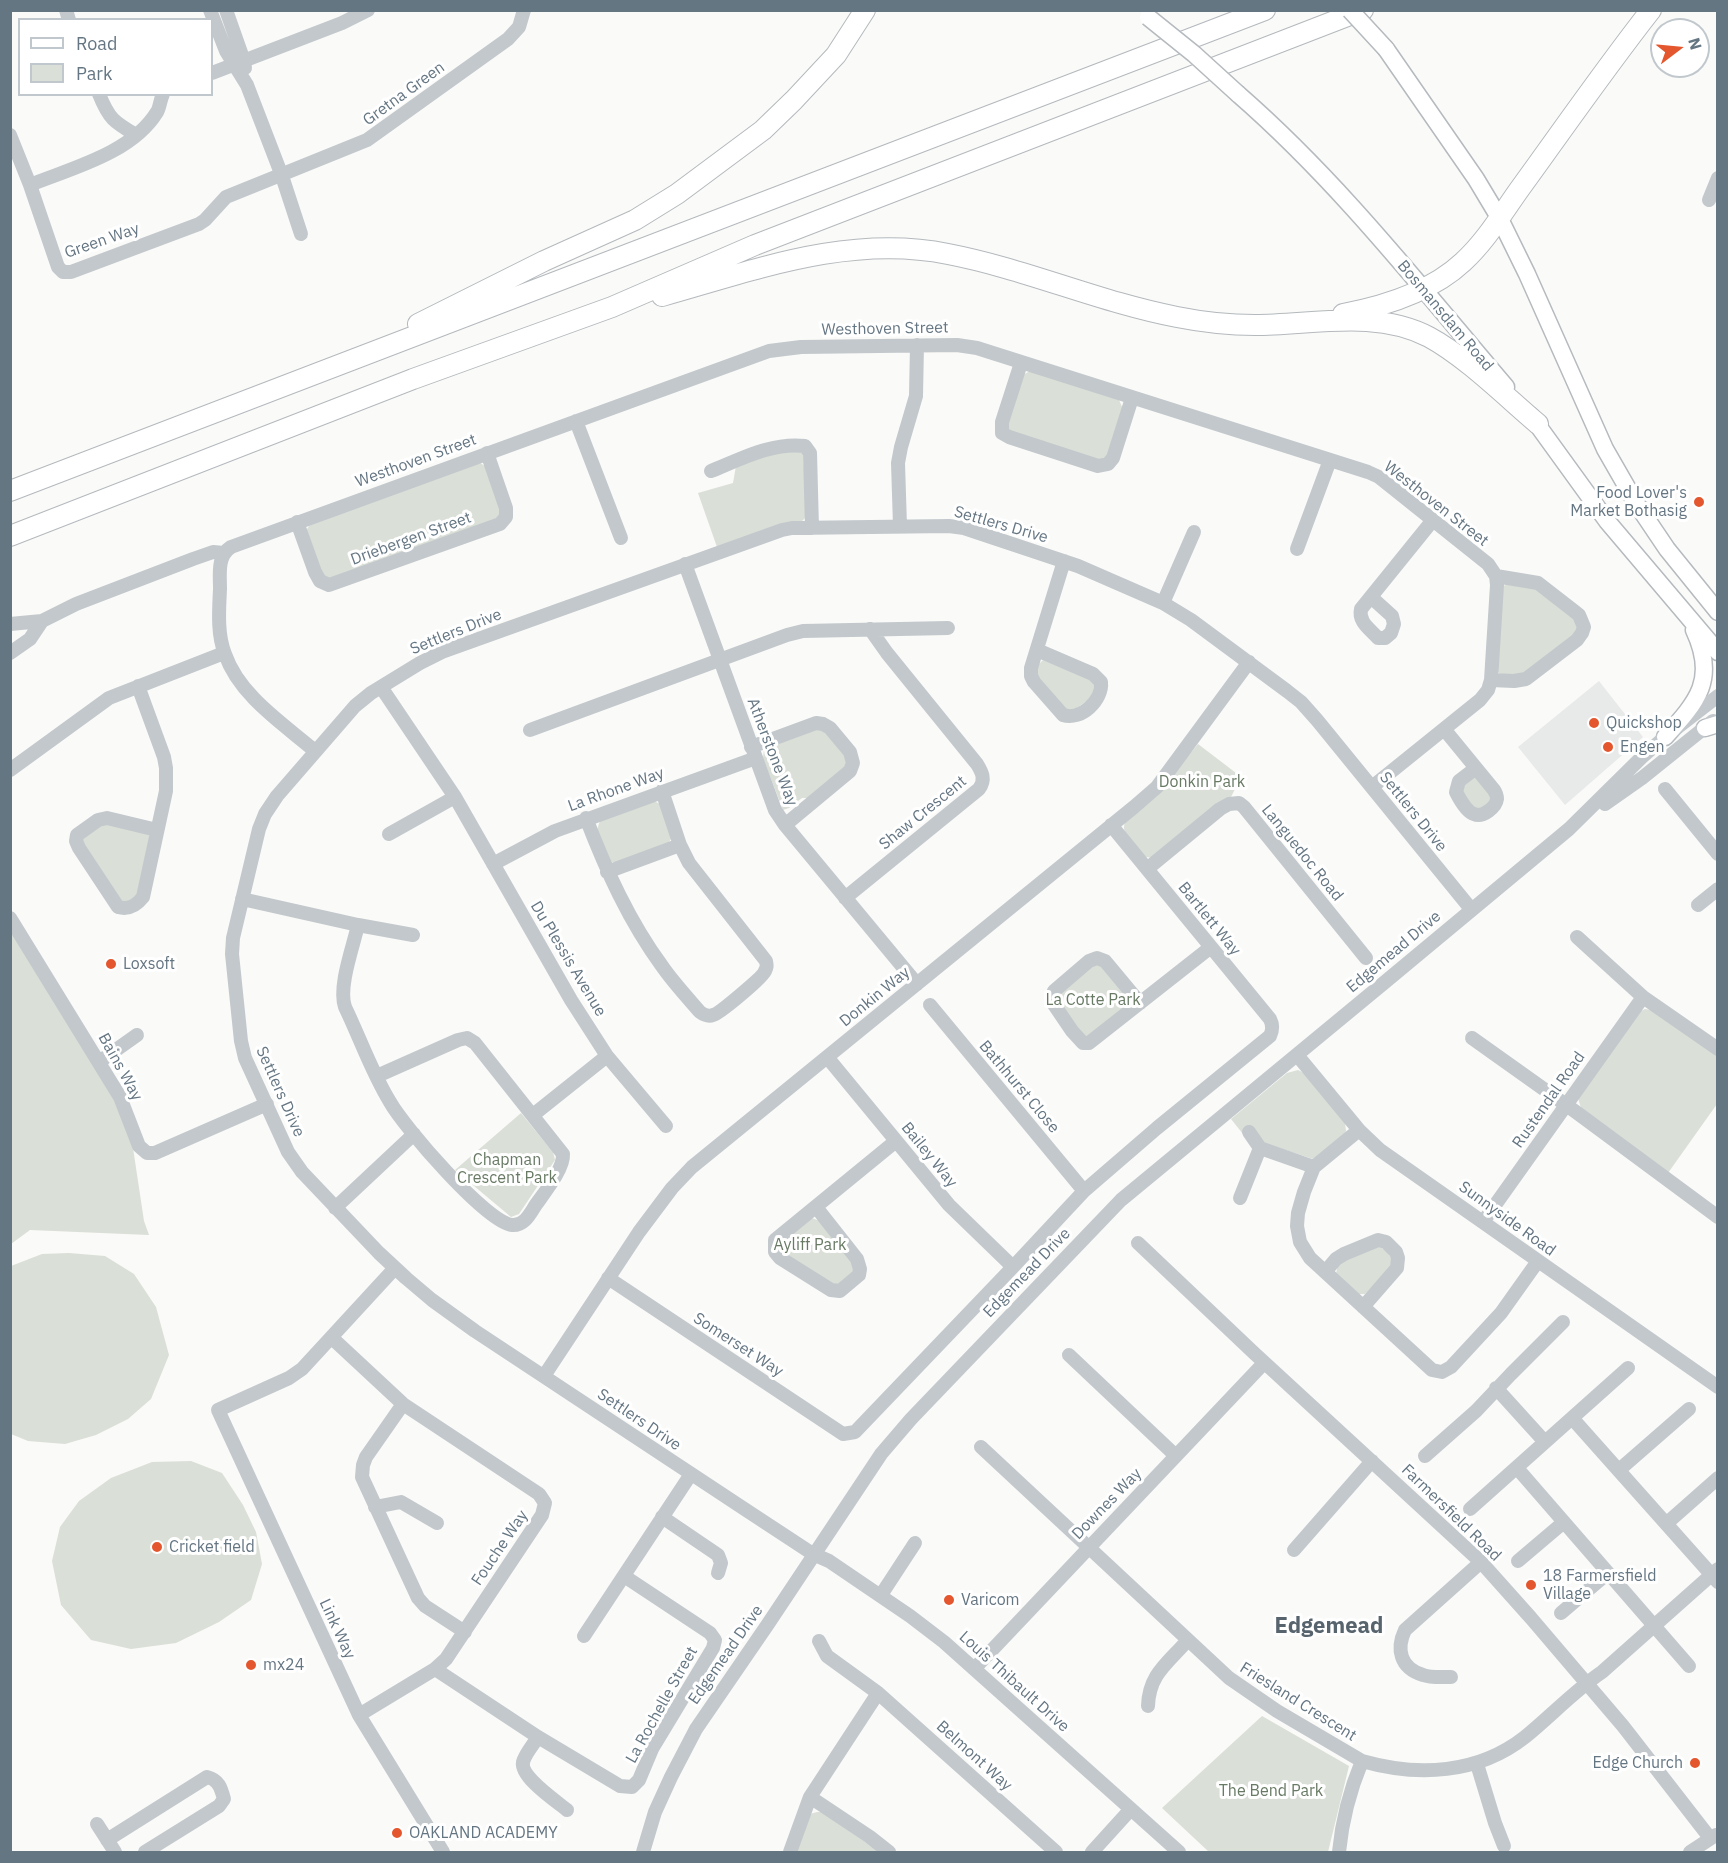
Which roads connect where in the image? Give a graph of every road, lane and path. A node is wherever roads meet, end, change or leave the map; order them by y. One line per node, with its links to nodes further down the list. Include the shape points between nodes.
1 (210, 10): 13 (street, via 222,41)
2 (226, 10): 13 (street)
3 (368, 10): 13 (street)
4 (524, 10): 19 (street, Gretna Green, via 519,27 508,39 371,137)
5 (853, 10): 12 (highway)
6 (864, 10): 12 (highway)
7 (1265, 10): 30 (highway)
8 (1350, 10): 23 (main road, bridge, via 1386,49)
9 (1363, 10): 26 (highway, via 755,245)
10 (1652, 10): 23 (highway)
11 (1144, 14): 25 (main road, Bosmansdam Road, bridge, via 1274,125 1366,221)
12 (836, 55): 30 (highway, via 763,130 635,220)
13 (239, 63): 14 (street); 19 (street)
14 (213, 73)
15 (100, 96): 18 (street, via 115,123)
16 (162, 96): 18 (street, via 158,110)
17 (10, 135): 21 (street, Green Way)
18 (136, 135): 21 (street, via 112,152)
19 (282, 176): 21 (street, Green Way, via 226,197 199,224 66,272 58,267); 24 (street)
20 (1718, 178): 22 (street)
21 (30, 185)
22 (1709, 200)
23 (1500, 219): 25 (highway, via 1462,263); 49 (main road, via 1605,449)
24 (301, 234)
25 (1423, 289): 27 (highway, via 1359,311); 33 (main road, Bosmansdam Road)
26 (612, 307): 27 (highway, via 816,254 867,248 946,253 1177,317); 43 (highway, via 413,379)
27 (1289, 324): 33 (highway, via 1377,322 1415,331 1462,360)
28 (917, 345): 29 (street, Westhoven Street, via 977,348); 32 (street, Westhoven Street, via 769,351); 40 (street, via 917,391 898,463)
29 (1021, 363): 31 (street, Westhoven Street); 31 (street, via 1002,433 1098,466 1113,458)
30 (311, 377): 37 (highway)
31 (1132, 398): 35 (street, Westhoven Street)
32 (576, 421): 34 (street, Westhoven Street); 44 (street)
33 (1538, 424): 55 (main road, Bosmansdam Road, via 1607,521)
34 (487, 453): 39 (street, Westhoven Street); 39 (street, Driebergen Street, via 507,508 500,524 329,585 317,578)
35 (1330, 460): 38 (street, Westhoven Street, via 1379,477); 45 (street)
36 (711, 471): 41 (street, via 763,450 805,446 810,453)
37 (10, 491)
38 (1433, 520): 50 (street, Westhoven Street, via 1488,564); 51 (street)
39 (297, 522): 46 (street, Westhoven Street)
40 (900, 526): 41 (street, Settlers Drive); 47 (street, Settlers Drive, via 955,526)
41 (812, 528): 48 (street, Settlers Drive, via 775,532)
42 (1194, 532): 53 (street)
43 (10, 536)
44 (621, 538)
45 (1297, 549)
46 (224, 553): 56 (street, Westhoven Street, via 213,552 193,559); 63 (street, via 220,562 219,613)
47 (1064, 561): 53 (street, Settlers Drive); 60 (street)
48 (685, 564): 64 (street, Atherstone Way); 68 (street, Settlers Drive, via 435,655)
49 (1685, 573): 52 (main road); 54 (main road)
50 (1496, 576): 66 (street); 66 (street, via 1538,583 1579,615 1584,627 1577,640 1526,680)
51 (1371, 597)
52 (1718, 601)
53 (1163, 603): 65 (street, Settlers Drive)
54 (1718, 612)
55 (1685, 613): 61 (main road, Bosmansdam Road); 73 (main road, via 1702,651 1703,678 1694,703)
56 (42, 621): 57 (street); 62 (street, via 30,639)
57 (10, 624)
58 (948, 628): 59 (street)
59 (870, 629): 64 (street, via 803,631); 94 (street, Shaw Crescent, via 977,764 983,782 980,789)
60 (1037, 650): 60 (street, via 1031,668 1033,679 1063,715 1076,716 1097,699 1101,682 1093,674)
61 (1718, 652)
62 (10, 653)
63 (224, 653): 67 (street); 74 (street, via 247,693)
64 (720, 661): 72 (street); 75 (street, Atherstone Way)
65 (1249, 662): 78 (street, Settlers Drive, via 1301,702); 84 (street, Donkin Way, via 1157,787)
66 (1491, 680): 71 (street, via 1484,696)
67 (138, 686): 77 (street, via 101,702); 86 (street, via 166,768 166,791)
68 (381, 687): 74 (street, Settlers Drive, via 360,702); 81 (street, Du Plessis Avenue)
69 (1718, 696): 73 (street, Edgemead Drive)
70 (1713, 723): 85 (street, Edgemead Drive)
71 (1444, 729): 76 (street); 78 (street)
72 (530, 730)
73 (1665, 736): 85 (street, Edgemead Drive)
74 (315, 751): 95 (street, Settlers Drive, via 266,814)
75 (753, 753): 80 (street, La Rhone Way); 83 (street, Atherstone Way, via 775,810); 83 (street, La Rhone Way, via 816,723 830,728 853,757 850,771)
76 (1476, 768)
77 (10, 770)
78 (1372, 788): 97 (street, Settlers Drive)
79 (1665, 789): 89 (street)
80 (662, 791): 82 (street, La Rhone Way); 88 (street)
81 (455, 797): 87 (street); 90 (street, Du Plessis Avenue)
82 (586, 818): 90 (street, La Rhone Way); 92 (street)
83 (785, 825): 94 (street, Atherstone Way)
84 (1111, 825): 91 (street, Bartlett Way); 104 (street, Donkin Way)
85 (1569, 829): 97 (street, Edgemead Drive)
86 (157, 830): 86 (street, via 143,897 136,905 118,907 79,849 77,835 107,818)
87 (389, 834)
88 (680, 845): 92 (street); 92 (street, via 696,873 766,962 761,976 714,1015 700,1012 661,965)
89 (1718, 854)
90 (493, 864): 113 (street, Du Plessis Avenue)
91 (1147, 869): 102 (street, Bartlett Way); 103 (street, Languedoc Road, via 1220,809 1239,803)
92 (607, 872)
93 (1718, 889): 96 (street)
94 (845, 898): 104 (street, Atherstone Way)
95 (242, 899): 99 (street); 117 (street, Settlers Drive, via 232,954 241,1041)
96 (1698, 905)
97 (1471, 909): 112 (street, Edgemead Drive)
98 (10, 918): 115 (street, Bains Way)
99 (358, 926): 100 (street); 116 (street, via 343,1002)
100 (413, 935)
101 (1577, 937): 105 (street)
102 (1211, 947): 106 (street); 109 (street, Bartlett Way, via 1269,1019 1273,1028)
103 (1366, 958)
104 (917, 984): 114 (street, Donkin Way)
105 (1643, 997): 111 (street); 118 (street, Rustendal Road)
106 (1140, 1003): 106 (street, via 1085,1044 1050,1000 1053,992 1097,958 1105,961)
107 (930, 1005): 127 (street, Bathhurst Close)
108 (137, 1035): 115 (street)
109 (1270, 1036): 127 (street, Edgemead Drive)
110 (1472, 1038): 118 (street)
111 (1718, 1049)
112 (1297, 1055): 121 (street, Sunnyside Road); 170 (street, Edgemead Drive, via 1121,1200 1081,1240 881,1454)
113 (608, 1056): 119 (street); 120 (street, Du Plessis Avenue)
114 (827, 1057): 124 (street, Bailey Way); 138 (street, Donkin Way, via 692,1167 645,1223)
115 (99, 1062): 117 (street, Bains Way, via 120,1096 139,1146 147,1153 165,1149)
116 (377, 1076): 119 (street, via 467,1038); 123 (street, via 386,1097)
117 (267, 1104): 130 (street, Settlers Drive, via 293,1161)
118 (1566, 1104): 131 (street); 132 (street, Rustendal Road)
119 (533, 1115): 123 (street, via 562,1151 563,1162 526,1219 512,1225 463,1189)
120 (666, 1126)
121 (1359, 1130): 126 (street); 132 (street, Sunnyside Road, via 1380,1150)
122 (1250, 1132): 125 (street)
123 (414, 1134): 130 (street)
124 (896, 1141): 129 (street); 135 (street, Bailey Way, via 949,1205)
125 (1260, 1148): 126 (street); 128 (street)
126 (1314, 1167): 137 (street, via 1297,1226 1304,1250)
127 (1084, 1191): 135 (street, Edgemead Drive)
128 (1240, 1198)
129 (816, 1207): 129 (street, via 778,1236 775,1252 831,1290 840,1291 859,1275 859,1265)
130 (335, 1208): 136 (street, Settlers Drive)
131 (1718, 1217)
132 (1484, 1222): 134 (street, Sunnyside Road)
133 (1138, 1243): 143 (street, Farmersfield Road)
134 (1538, 1261): 139 (street, via 1501,1313 1445,1371 1432,1370); 146 (street, Sunnyside Road)
135 (1013, 1267): 151 (street, Edgemead Drive)
136 (395, 1268): 141 (street); 145 (street, Settlers Drive, via 432,1300)
137 (1325, 1272): 139 (street); 139 (street, via 1344,1254 1375,1241 1386,1242 1396,1252 1397,1268)
138 (608, 1278): 145 (street, Donkin Way); 151 (street, Somerset Way, via 843,1434)
139 (1363, 1307)
140 (1563, 1322): 147 (street)
141 (332, 1338): 148 (street, Fouche Way); 191 (street, Link Way, via 302,1370 218,1410)
142 (1069, 1355): 154 (street)
143 (1264, 1363): 154 (street, Downes Way); 156 (street, Farmersfield Road)
144 (1628, 1368): 150 (street)
145 (544, 1376): 159 (street, Settlers Drive)
146 (1718, 1387)
147 (1496, 1388): 152 (street); 155 (street)
148 (403, 1404): 161 (street, via 363,1465 364,1482); 180 (street, Fouche Way, via 539,1494 545,1503 542,1515)
149 (1689, 1409): 158 (street)
150 (1572, 1418): 152 (street); 158 (street)
151 (851, 1434)
152 (1545, 1443): 157 (street)
153 (981, 1447): 168 (street, Friesland Crescent)
154 (1176, 1456): 168 (street, Downes Way)
155 (1425, 1456)
156 (1372, 1461): 169 (street); 172 (street, Farmersfield Road)
157 (1517, 1468): 162 (street); 164 (street)
158 (1619, 1470): 166 (street)
159 (691, 1474): 163 (street); 170 (street, Settlers Drive)
160 (1718, 1478): 166 (street)
161 (375, 1507): 165 (street, via 401,1502); 180 (street, via 418,1598)
162 (1470, 1509)
163 (662, 1518): 173 (street, via 716,1553 721,1563); 176 (street)
164 (1564, 1522): 171 (street); 174 (street)
165 (437, 1523)
166 (1666, 1523): 175 (street)
167 (915, 1543): 177 (street)
168 (1088, 1548): 183 (street, Friesland Crescent); 186 (street, Downes Way)
169 (1294, 1550)
170 (813, 1554): 177 (street, Louis Thibault Drive); 202 (street, Edgemead Drive, via 696,1729 670,1777)
171 (1518, 1561)
172 (1481, 1562): 187 (street, via 1405,1630 1401,1638 1400,1652 1411,1669 1425,1676); 188 (street, Farmersfield Road)
173 (718, 1573)
174 (1608, 1573): 178 (street); 179 (street)
175 (1715, 1575): 179 (street, Friesland Crescent)
176 (624, 1576): 181 (street); 192 (street, La Rochelle Street, via 710,1633 715,1640 713,1648 632,1786 620,1786)
177 (881, 1595): 186 (street, Louis Thibault Drive)
178 (1562, 1613)
179 (1654, 1626): 184 (street); 188 (street, Friesland Crescent)
180 (465, 1632): 185 (street, Fouche Way)
181 (584, 1636)
182 (819, 1641): 189 (street, Belmont Way, via 827,1656)
183 (1187, 1641): 190 (street, via 1155,1676); 193 (street, Friesland Crescent, via 1229,1678)
184 (1689, 1666)
185 (435, 1669): 191 (street, Fouche Way); 192 (street, La Rochelle Street)
186 (974, 1669): 197 (street, Louis Thibault Drive)
187 (1451, 1677)
188 (1586, 1683): 194 (street, Friesland Crescent, via 1524,1737); 199 (street, Farmersfield Road)
189 (874, 1689): 195 (street); 209 (street, Belmont Way)
190 (1148, 1706)
191 (359, 1715): 205 (street, Link Way)
192 (537, 1737): 196 (street, via 523,1768)
193 (1362, 1761): 194 (street, Friesland Crescent, via 1426,1770); 212 (street, via 1344,1817)
194 (1477, 1764): 201 (street)
195 (810, 1797): 207 (street); 208 (street)
196 (567, 1809)
197 (1131, 1809): 210 (street); 211 (street, Louis Thibault Drive)
198 (97, 1824): 200 (street)
199 (1714, 1836): 213 (street)
200 (107, 1840): 203 (street); 204 (street, via 207,1777 219,1783 224,1799 219,1806)
201 (1504, 1846)
202 (644, 1850): 206 (street)
203 (115, 1852)
204 (145, 1852)
205 (444, 1852)
206 (658, 1852)
207 (790, 1852)
208 (889, 1852)
209 (1056, 1852)
210 (1092, 1852)
211 (1179, 1852)
212 (1339, 1852)
213 (1690, 1852)

